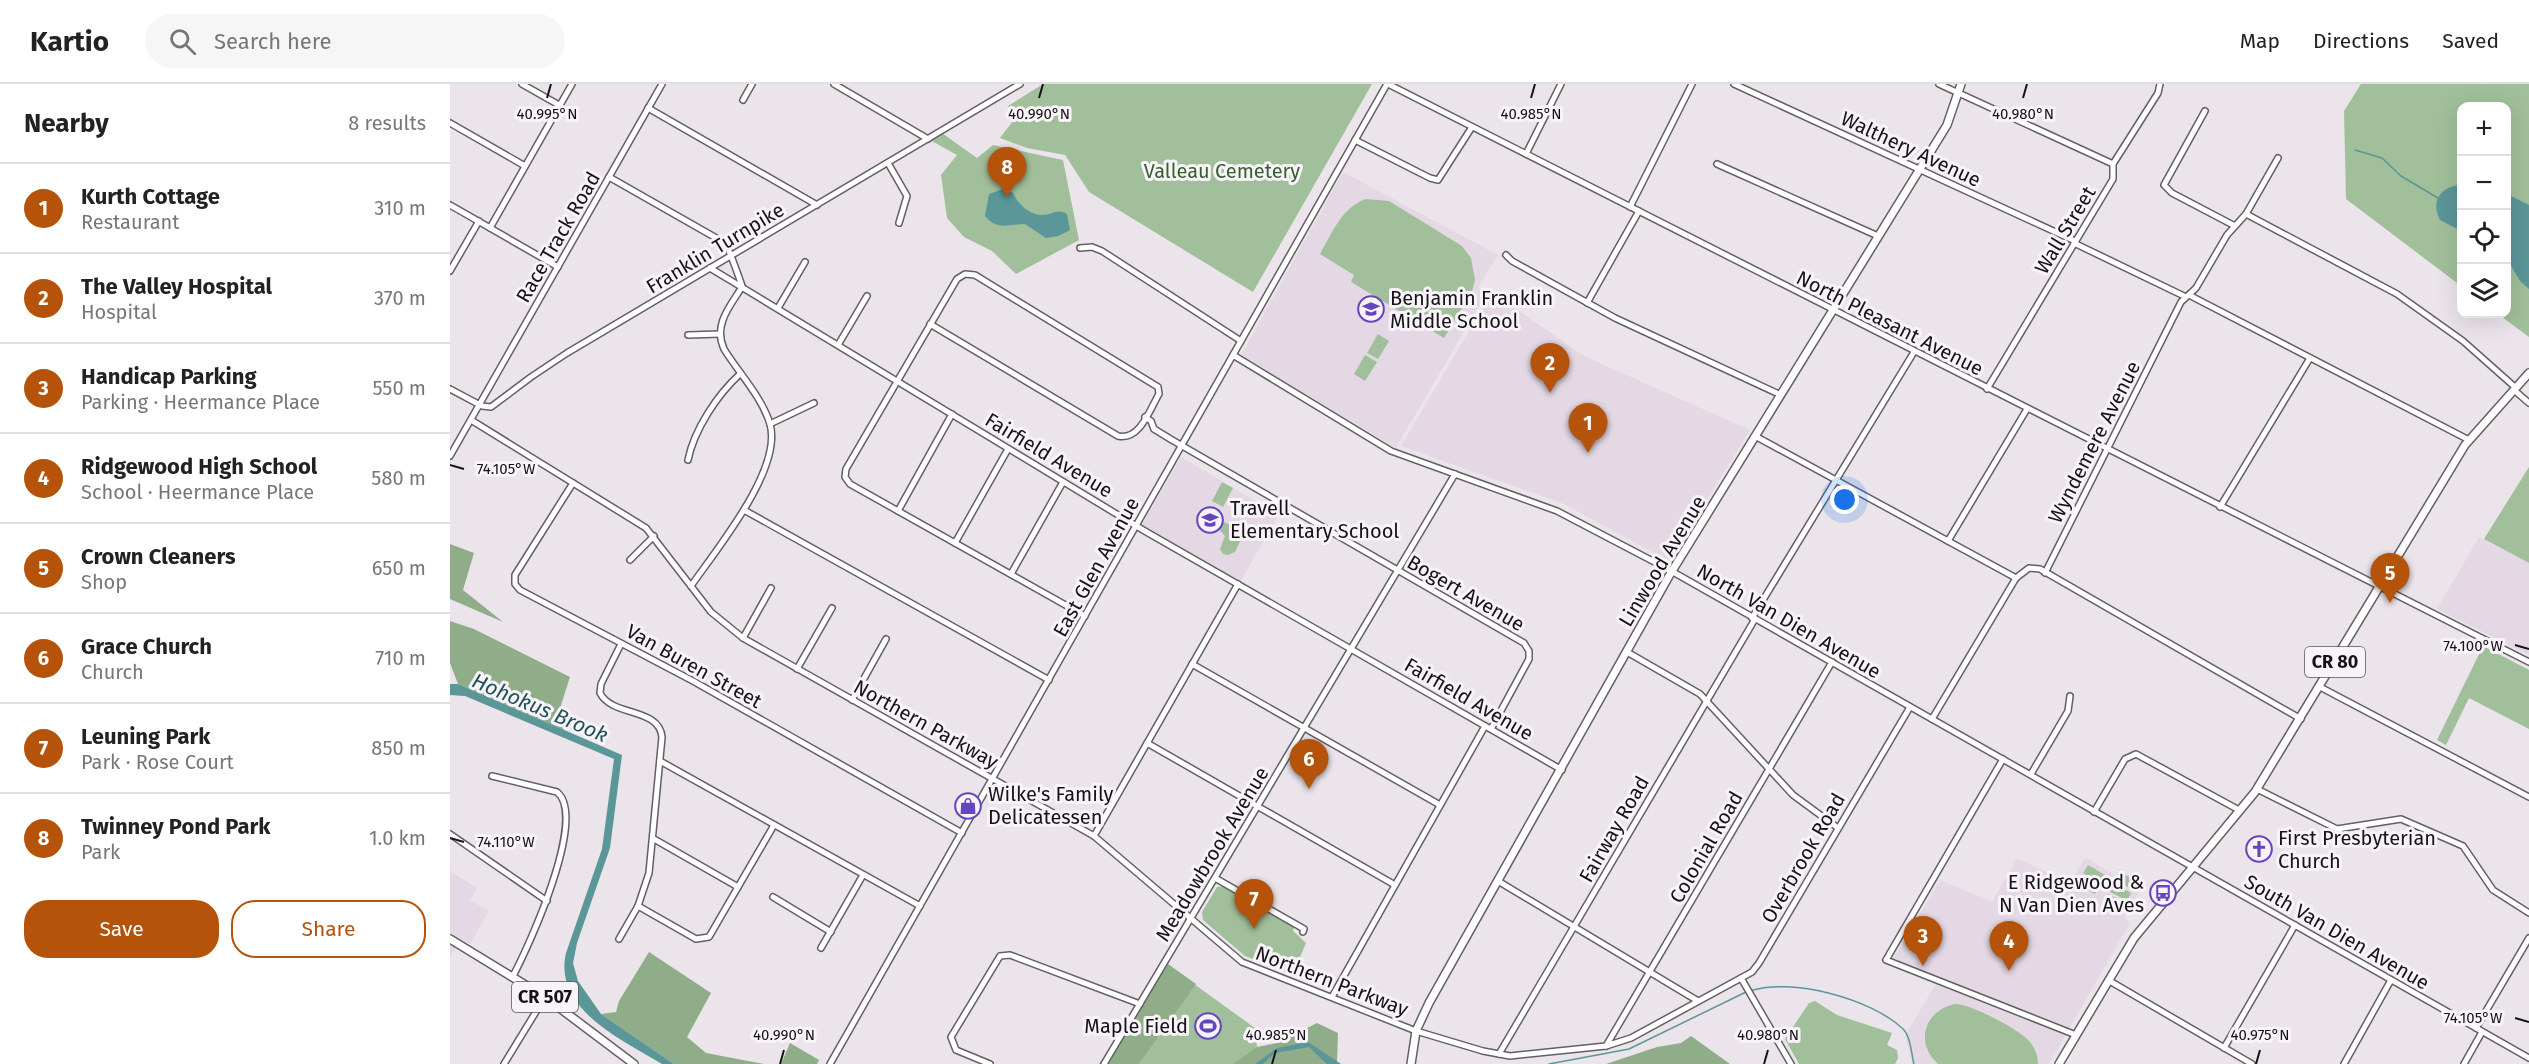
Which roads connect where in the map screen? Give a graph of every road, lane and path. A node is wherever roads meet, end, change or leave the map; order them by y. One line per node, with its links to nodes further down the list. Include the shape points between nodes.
1 (522, 84): 16 (street)
2 (572, 84): 16 (street)
3 (662, 84): 17 (street, Race Track Road)
4 (752, 84): 15 (street)
5 (834, 84): 21 (street)
6 (1020, 84): 21 (street, Franklin Turnpike)
7 (1388, 84): 20 (street, North Pleasant Avenue); 22 (street, East Glen Avenue)
8 (1561, 84): 23 (street)
9 (1692, 84): 33 (street)
10 (1734, 84): 29 (street, Walthery Avenue)
11 (1939, 84): 14 (street)
12 (1961, 84): 14 (main road, Linwood Avenue)
13 (2160, 84): 27 (street, Wall Street)
14 (1958, 93): 27 (street); 29 (main road, Linwood Avenue, via 1947,125)
15 (743, 100)
16 (560, 105): 28 (street)
17 (648, 108): 30 (street, Race Track Road); 32 (street)
18 (2205, 111): 38 (street, via 2164,185)
19 (450, 123): 28 (street)
20 (1472, 127): 22 (street, via 1436,180); 23 (street, North Pleasant Avenue)
21 (928, 139): 25 (street, Franklin Turnpike)
22 (1355, 140): 58 (street, East Glen Avenue)
23 (1526, 154): 33 (street, North Pleasant Avenue)
24 (2278, 158): 35 (street, Wyndemere Avenue)
25 (888, 163): 32 (street, Franklin Turnpike); 37 (street, via 907,196)
26 (1718, 164): 40 (street)
27 (2113, 164): 41 (street, Wall Street, via 2113,179)
28 (525, 166): 39 (street)
29 (1920, 170): 40 (main road, Linwood Avenue); 41 (street, Walthery Avenue)
30 (609, 177): 43 (street, via 723,242); 46 (street, Race Track Road)
31 (450, 205): 36 (street)
32 (817, 205): 43 (street, Franklin Turnpike)
33 (1630, 207): 34 (street, North Pleasant Avenue)
34 (1639, 212): 52 (street); 54 (street, North Pleasant Avenue)
35 (2246, 214): 38 (street, Wyndemere Avenue); 68 (street, via 2397,294 2463,341)
36 (478, 221): 39 (street); 48 (street)
37 (899, 223)
38 (2235, 226): 51 (street, Wyndemere Avenue)
39 (490, 228): 46 (street)
40 (1878, 237): 54 (main road, Linwood Avenue)
41 (2075, 242): 51 (street, Walthery Avenue); 67 (street, Wall Street)
42 (1080, 248): 58 (street, via 1102,251)
43 (730, 255): 47 (street, Franklin Turnpike); 49 (street)
44 (1506, 255): 52 (street)
45 (805, 262): 53 (street)
46 (558, 267): 72 (street, Race Track Road)
47 (710, 268): 49 (street, Fairfield Avenue); 72 (street, Franklin Turnpike, via 538,372 494,406)
48 (450, 272)
49 (742, 287): 53 (street, Fairfield Avenue); 56 (street, via 723,318)
50 (867, 296): 59 (street)
51 (2187, 296): 62 (street, Walthery Avenue); 84 (street, Wyndemere Avenue)
52 (1587, 303): 69 (street)
53 (778, 308): 59 (street, Fairfield Avenue)
54 (1833, 311): 60 (street, North Pleasant Avenue); 69 (main road, Linwood Avenue)
55 (930, 324): 65 (street); 75 (street, via 957,279 965,274 975,275 1157,384 1159,394); 78 (street, Bogert Avenue, via 1118,436 1131,436)
56 (720, 334): 57 (street); 64 (street, via 724,349)
57 (688, 335)
58 (1241, 342): 61 (street, East Glen Avenue)
59 (838, 345): 65 (street, Fairfield Avenue)
60 (1914, 352): 67 (street, North Pleasant Avenue); 88 (street, Fairway Road)
61 (1233, 355): 82 (street, East Glen Avenue); 87 (street, North Van Dien Avenue, via 1391,451)
62 (2310, 358): 81 (street, Walthery Avenue); 91 (street)
63 (2529, 373): 68 (main road, CR 80)
64 (740, 374): 77 (street); 86 (street, via 718,398 693,441)
65 (896, 380): 74 (street, Fairfield Avenue); 93 (street, via 845,477 850,484)
66 (450, 389): 72 (street)
67 (1987, 389): 73 (street, North Pleasant Avenue)
68 (2515, 389): 70 (street); 81 (main road, CR 80)
69 (1782, 394): 80 (main road, Linwood Avenue)
70 (2529, 403)
71 (814, 404): 77 (street)
72 (479, 405): 76 (street)
73 (2027, 409): 84 (street, North Pleasant Avenue); 96 (street)
74 (952, 414): 83 (street, Fairfield Avenue); 93 (street)
75 (1145, 417): 78 (street); 79 (street, Bogert Avenue)
76 (471, 420): 85 (street); 90 (street, Northern Parkway)
77 (770, 424): 92 (street, via 772,437 767,459)
78 (1140, 427): 79 (street, Bogert Avenue)
79 (1154, 429): 82 (street, Bogert Avenue)
80 (1755, 436): 88 (street); 100 (main road, Linwood Avenue)
81 (2469, 440): 106 (main road, CR 80)
82 (1181, 446): 94 (street, East Glen Avenue); 99 (street, Bogert Avenue)
83 (1008, 448): 89 (street, Fairfield Avenue); 97 (street)
84 (2107, 450): 91 (street, North Pleasant Avenue); 101 (street, Wyndemere Avenue)
85 (450, 456)
86 (688, 460)
87 (1455, 474): 99 (street, Meadowbrook Avenue); 100 (street, North Van Dien Avenue, via 1557,511)
88 (1836, 480): 96 (street); 110 (street, Fairway Road)
89 (1064, 482): 94 (street, Fairfield Avenue); 102 (street)
90 (573, 483): 95 (street, Northern Parkway); 113 (street, Van Buren Street, via 515,575 514,584 520,591)
91 (2220, 507): 106 (street, North Pleasant Avenue)
92 (744, 510): 105 (street); 120 (street)
93 (898, 511): 97 (street)
94 (1136, 525): 104 (street, Fairfield Avenue); 109 (street, East Glen Avenue)
95 (654, 536): 98 (street); 105 (street, Northern Parkway)
96 (1948, 541): 103 (street)
97 (955, 543): 102 (street)
98 (630, 560)
99 (1398, 571): 114 (street, Meadowbrook Avenue); 128 (street, Bogert Avenue, via 1528,647 1529,660)
100 (1672, 572): 110 (street, North Van Dien Avenue); 115 (main road, Linwood Avenue)
101 (2045, 573): 103 (street, via 2029,568); 127 (street)
102 (1011, 574): 109 (street)
103 (2016, 579): 126 (street)
104 (1238, 584): 114 (street, Fairfield Avenue); 118 (street)
105 (691, 586): 111 (street, Northern Parkway, via 720,621)
106 (2379, 586): 117 (street, North Pleasant Avenue); 121 (main road, CR 80)
107 (771, 588): 111 (street)
108 (832, 608): 119 (street)
109 (1085, 616): 120 (street, East Glen Avenue)
110 (1754, 618): 116 (street, North Van Dien Avenue); 124 (street, Fairway Road)
111 (743, 638): 119 (street, Northern Parkway)
112 (886, 639): 123 (street)
113 (621, 644): 132 (street, via 600,693 610,703 657,724 662,733); 146 (street, Van Buren Street)
114 (1352, 650): 128 (street, Fairfield Avenue); 129 (street, Meadowbrook Avenue)
115 (1627, 652): 124 (street); 134 (main road, Linwood Avenue)
116 (1832, 662): 125 (street, North Van Dien Avenue); 133 (street, Colonial Road)
117 (2529, 662)
118 (1192, 664): 129 (street); 130 (street)
119 (797, 669): 123 (street, Northern Parkway)
120 (1049, 680): 137 (street, East Glen Avenue)
121 (2320, 687): 127 (main road, CR 80); 139 (street)
122 (2070, 696): 135 (street, via 2068,711)
123 (852, 700): 137 (street, Northern Parkway)
124 (1707, 700): 133 (street); 163 (street, Fairway Road)
125 (1910, 707): 126 (street, North Van Dien Avenue); 145 (street, Overbrook Road)
126 (1932, 719): 131 (street, North Van Dien Avenue)
127 (2301, 719): 138 (main road, CR 80)
128 (1488, 727): 134 (street, Fairfield Avenue); 140 (street)
129 (1305, 728): 140 (street); 141 (street, Meadowbrook Avenue)
130 (1147, 743): 141 (street); 148 (street)
131 (2003, 759): 135 (street, North Van Dien Avenue); 181 (street, via 1886,960)
132 (660, 760): 144 (street); 149 (street)
133 (1769, 769): 145 (street, via 1804,805); 170 (street, Colonial Road)
134 (1562, 770): 153 (main road, Linwood Avenue)
135 (2031, 774): 143 (street, North Van Dien Avenue)
136 (492, 777): 157 (street, via 554,791 565,801 562,843)
137 (993, 778): 146 (street, East Glen Avenue); 148 (street, Northern Parkway)
138 (2257, 789): 142 (main road, CR 80); 160 (street, via 2337,829 2401,819 2463,846 2493,890)
139 (2529, 797)
140 (1440, 805): 154 (street)
141 (1258, 807): 152 (street, Meadowbrook Avenue); 154 (street)
142 (2239, 810): 143 (street, via 2136,754 2125,759); 150 (main road, CR 80)
143 (2094, 812): 150 (street, North Van Dien Avenue)
144 (774, 825): 151 (street); 155 (street)
145 (1838, 828): 172 (street, Overbrook Road, via 1759,963)
146 (962, 833): 159 (street, East Glen Avenue)
147 (450, 834): 157 (street)
148 (1094, 836): 161 (street, Northern Parkway)
149 (654, 839): 155 (street); 158 (street, via 649,873)
150 (2193, 868): 162 (street, South Van Dien Avenue); 173 (main road, CR 80, via 2134,938)
151 (863, 875): 159 (street); 164 (street)
152 (1215, 878): 161 (street, Meadowbrook Avenue); 165 (street, via 1304,929)
153 (1498, 881): 163 (street); 180 (main road, Linwood Avenue)
154 (1395, 885): 176 (street)
155 (738, 887): 158 (street, via 712,934 705,939 696,939)
156 (773, 897): 164 (street)
157 (547, 901): 171 (street)
158 (638, 906): 168 (street)
159 (920, 906): 188 (street, East Glen Avenue)
160 (2529, 913)
161 (1190, 920): 176 (street, Northern Parkway, via 1250,967); 178 (street, Meadowbrook Avenue)
162 (2295, 925): 174 (street, South Van Dien Avenue); 183 (street)
163 (1574, 927): 170 (street); 184 (street, Fairway Road)
164 (831, 932): 169 (street)
165 (1303, 932)
166 (2529, 938): 179 (street)
167 (450, 939): 171 (main road, CR 507)
168 (619, 939)
169 (822, 948)
170 (1650, 972): 177 (street); 182 (street, Colonial Road)
171 (513, 976): 175 (main road, CR 507)
172 (1741, 978): 177 (street, Overbrook Road); 192 (street)
173 (2108, 980): 181 (main road, CR 80); 183 (street)
174 (2391, 980): 179 (street, South Van Dien Avenue); 195 (street)
175 (545, 997): 186 (street); 187 (main road, CR 507)
176 (1332, 997): 180 (street, Northern Parkway)
177 (1698, 1001): 182 (street, Northern Parkway, via 1631,1038)
178 (1140, 1004): 189 (street, via 1010,955 1000,956 951,1037 960,1052); 190 (street, Meadowbrook Avenue)
179 (2479, 1030): 185 (street, South Van Dien Avenue); 196 (street)
180 (1416, 1031): 184 (street, Northern Parkway); 191 (main road, Linwood Avenue)
181 (2076, 1035): 193 (main road, CR 80)
182 (1606, 1046): 184 (street, Northern Parkway, via 1525,1057)
183 (2224, 1048): 194 (street)
184 (1499, 1054)
185 (2529, 1058)
186 (504, 1064)
187 (634, 1064)
188 (830, 1064)
189 (990, 1064)
190 (1104, 1064)
191 (1411, 1064)
192 (1791, 1064)
193 (2059, 1064)
194 (2252, 1064)
195 (2344, 1064)
196 (2463, 1064)

